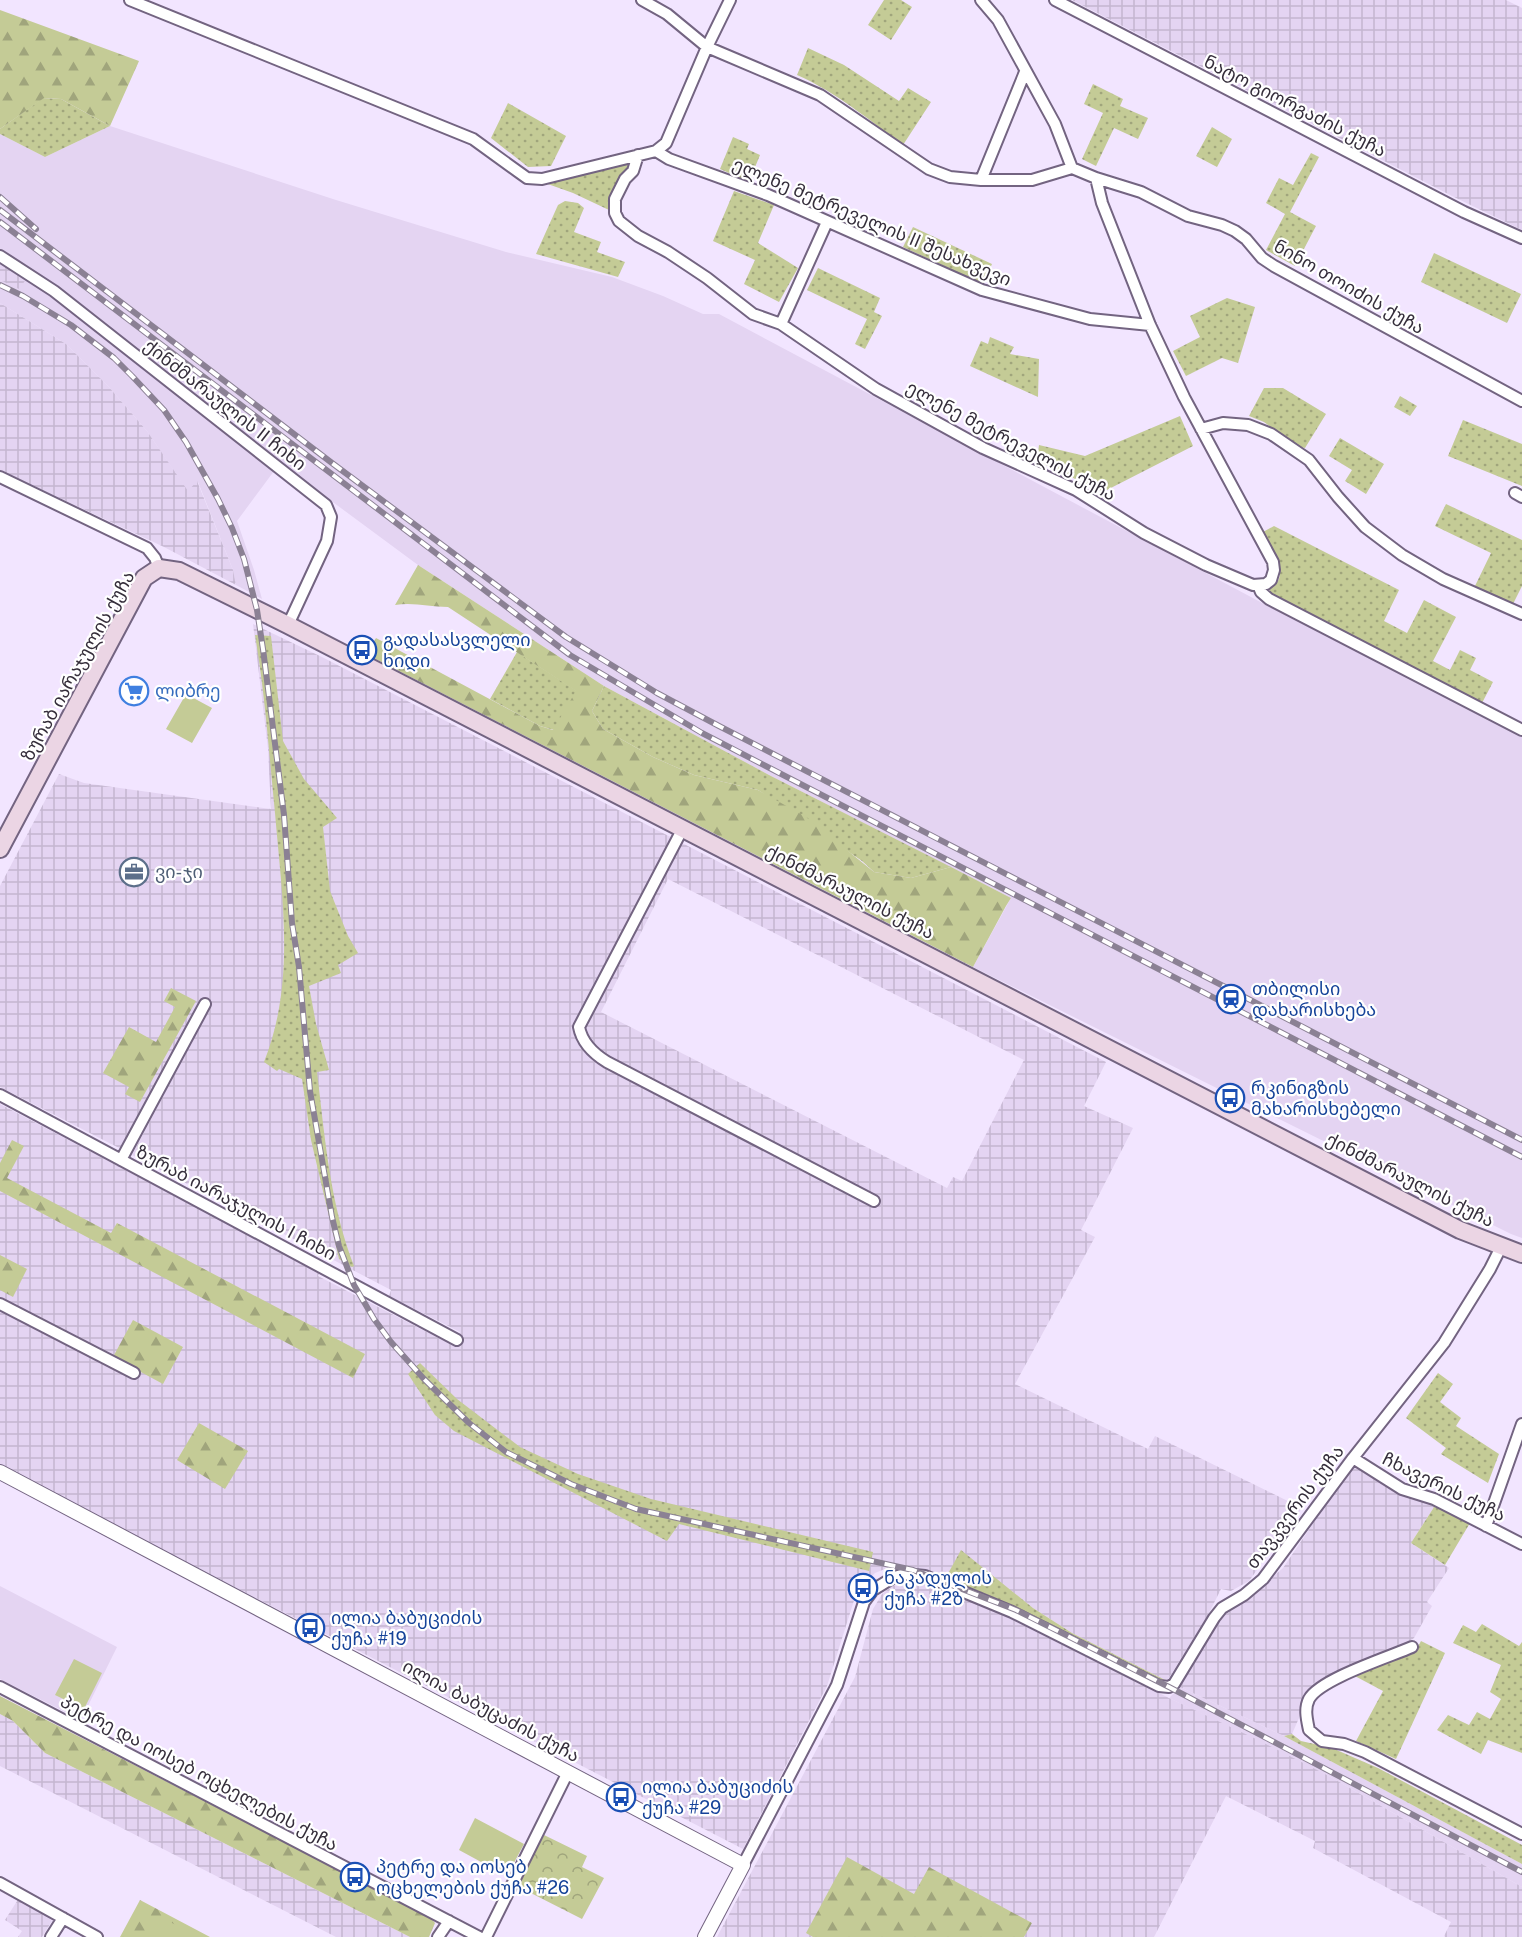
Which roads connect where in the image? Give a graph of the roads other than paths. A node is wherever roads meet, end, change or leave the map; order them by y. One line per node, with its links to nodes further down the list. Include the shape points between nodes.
1 (129, 0): 9 (street, via 473,139 527,177 542,178)
2 (642, 0): 6 (street, via 667,14)
3 (730, 0): 6 (street)
4 (981, 0): 7 (street, via 998,20)
5 (1055, 0): 14 (street, ნატო გიორგაძის ქუჩა, via 1464,212)
6 (707, 46): 8 (street, via 666,143); 12 (street, via 820,95 929,169 950,177)
7 (1025, 72): 10 (street, via 1055,124); 12 (street)
8 (656, 151): 9 (street); 13 (street, ელენე მეტრეველის II შესახვევი)
9 (638, 155): 16 (street, ელენე მეტრეველის ქუჩა, via 615,199 619,221 707,278 753,314)
10 (1072, 168): 11 (street, ნინო თოიძის ქუჩა); 12 (street, via 1032,180)
11 (1096, 178): 17 (street); 18 (street, ნინო თოიძის ქუჩა, via 1236,231 1274,266)
12 (981, 180)
13 (826, 222): 16 (street); 17 (street, ელენე მეტრეველის II შესახვევი, via 982,290 1090,319)
14 (1522, 238)
15 (0, 256): 24 (street, ქინძმარაულის II ჩიხი, via 54,291 326,505 331,517 327,541)
16 (781, 324): 22 (street, ელენე მეტრეველის ქუჩა, via 876,389 982,448 1076,490 1144,533 1206,565)
17 (1150, 325): 19 (street)
18 (1522, 401)
19 (1201, 429): 22 (street, via 1273,562 1271,580); 23 (street, via 1223,423 1248,425 1271,434 1309,460 1365,527 1402,555 1443,579)
20 (0, 477): 21 (street, via 147,548)
21 (159, 568): 24 (main road, ქინძმარაულის ქუჩა, via 179,571); 27 (main road, ზურაბ იარაჯულის ქუჩა, via 144,578)
22 (1258, 585): 25 (street, via 1269,599)
23 (1522, 614)
24 (288, 625): 26 (main road, ქინძმარაულის ქუჩა)
25 (1522, 730)
26 (683, 828): 31 (street, via 579,1027 583,1040 607,1062); 32 (main road, ქინძმარაულის ქუჩა, via 1460,1230)
27 (0, 849)
28 (205, 1004): 30 (street)
29 (0, 1095): 30 (street, ზურაბ იარაჯულის I ჩიხი)
30 (122, 1160): 35 (street, ზურაბ იარაჯულის I ჩიხი)
31 (874, 1201)
32 (1501, 1247): 33 (main road, ქინძმარაულის ქუჩა); 38 (street, თავკვერის ქუჩა, via 1444,1343)
33 (1522, 1254)
34 (0, 1304): 36 (street)
35 (457, 1340)
36 (134, 1373)
37 (1522, 1424): 40 (street)
38 (1353, 1458): 40 (street, ჩხავერის ქუჩა, via 1402,1489 1434,1499); 46 (street, თავკვერის ქუჩა, via 1263,1579 1222,1608 1169,1687 1139,1677 1012,1612 925,1576 905,1574 882,1582 864,1602 837,1685)
39 (0, 1472): 44 (street, ილია ბაბუცაძის ქუჩა)
40 (1486, 1526): 41 (street, ჩხავერის ქუჩა)
41 (1522, 1544)
42 (1412, 1647): 45 (street, via 1316,1690 1306,1706 1309,1731 1323,1741 1344,1744 1383,1761)
43 (0, 1687): 49 (street, პეტრე და იოსებ ოცხელების ქუჩა)
44 (568, 1772): 46 (street, ილია ბაბუცაძის ქუჩა); 54 (street)
45 (1522, 1834)
46 (743, 1865): 55 (street)
47 (0, 1883): 48 (street)
48 (63, 1918): 50 (street); 51 (street)
49 (449, 1921): 52 (street); 53 (street, პეტრე და იოსებ ოცხელების ქუჩა)
50 (51, 1937)
51 (97, 1937)
52 (438, 1937)
53 (480, 1937)
54 (486, 1937)
55 (705, 1937)

